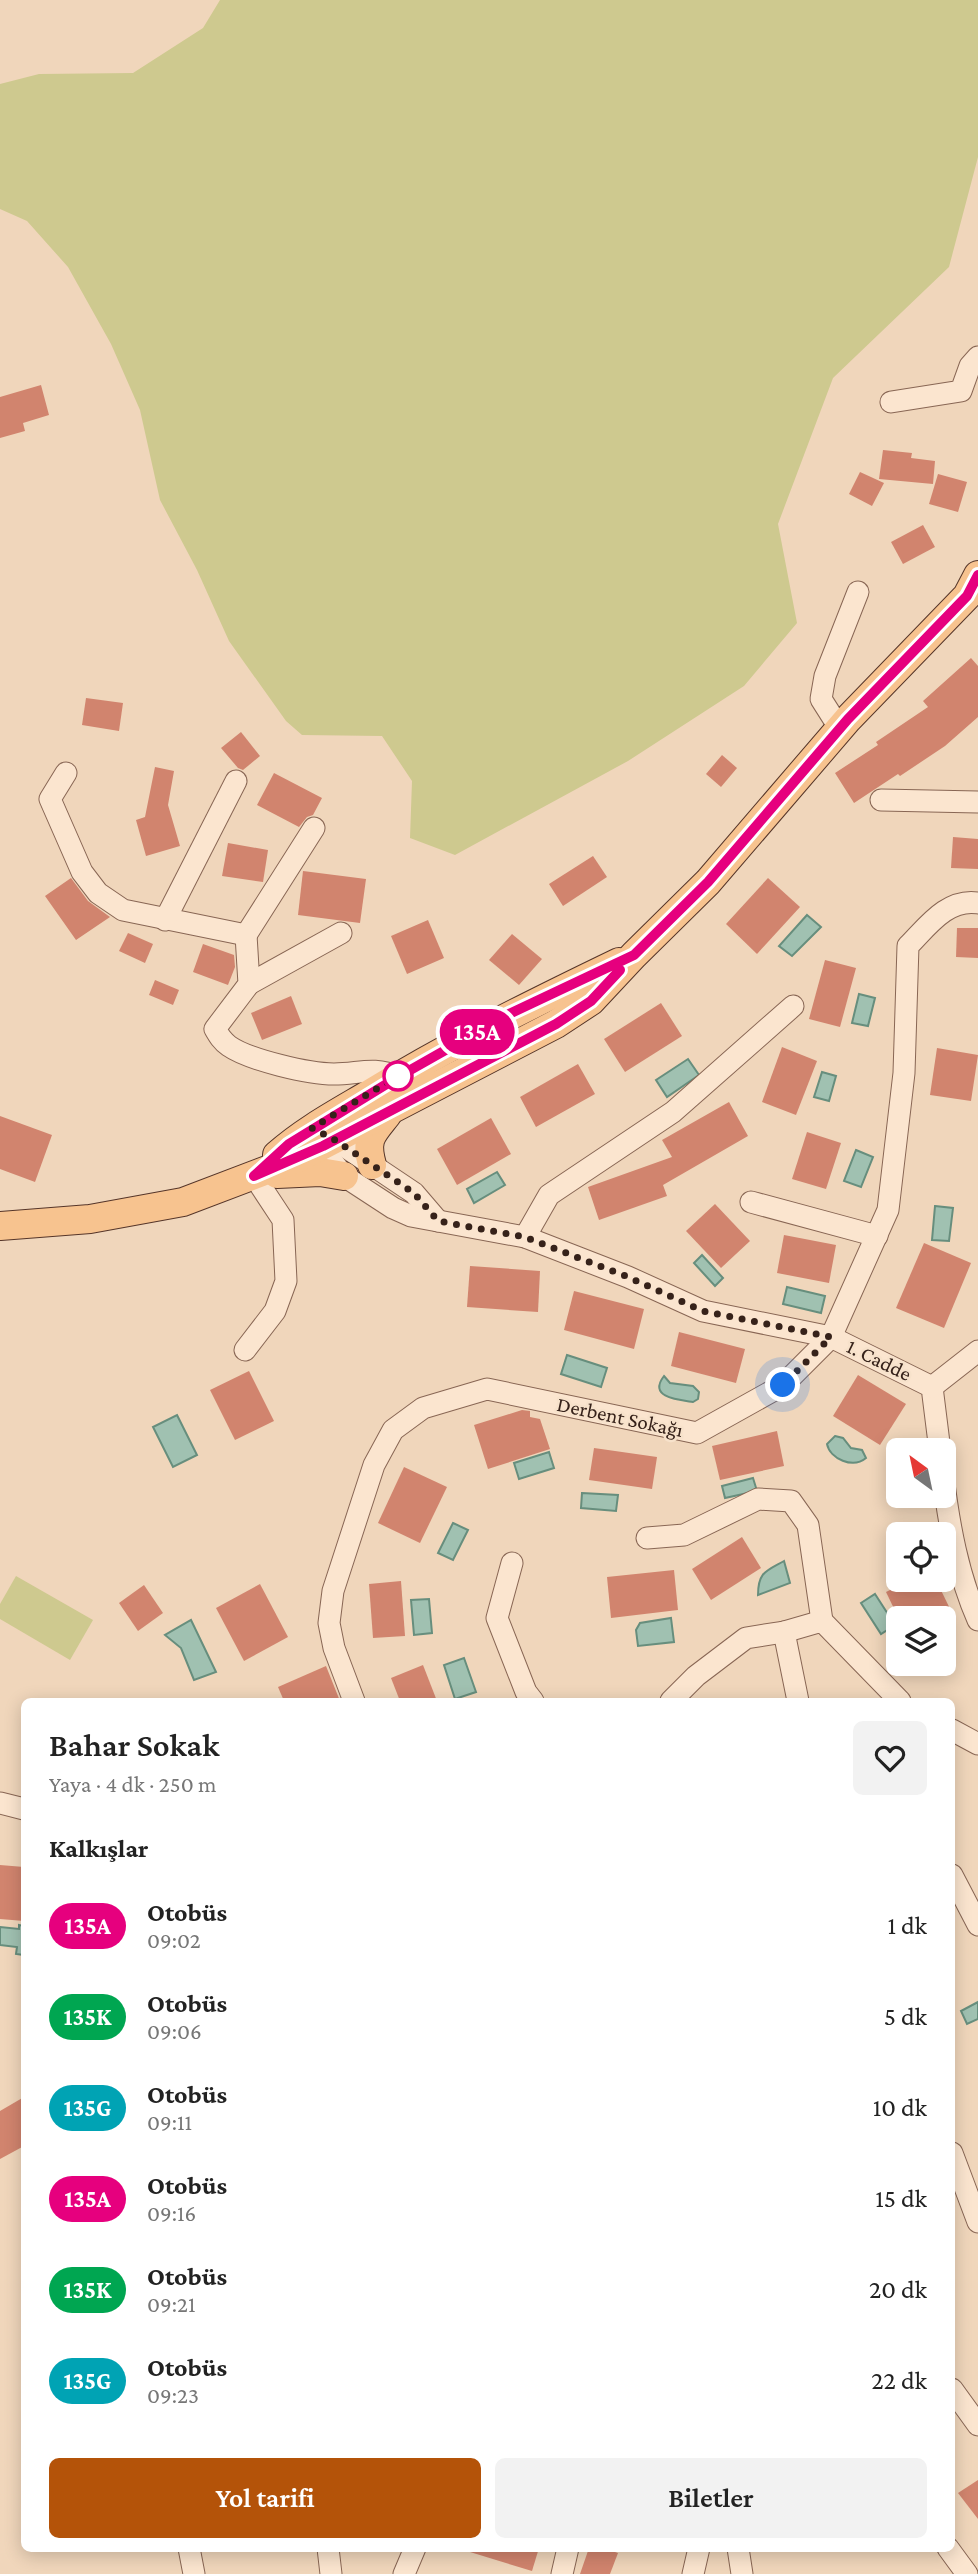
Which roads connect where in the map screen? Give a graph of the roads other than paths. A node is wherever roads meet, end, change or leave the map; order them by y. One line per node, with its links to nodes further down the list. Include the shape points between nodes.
1 (978, 357): 2 (street, via 961,391)
2 (891, 402)
3 (978, 575): 5 (main road, via 967,596)
4 (858, 592): 5 (street, via 825,676 821,699)
5 (840, 729): 15 (main road, via 708,882)
6 (66, 773): 12 (street, via 50,799 82,872 98,893 123,910)
7 (236, 781): 12 (street)
8 (973, 796): 9 (street)
9 (881, 800)
10 (314, 828): 14 (street)
11 (978, 903): 28 (street, Derbent Sokağı, via 943,910 908,946 902,1086 888,1210)
12 (165, 919): 14 (street)
13 (341, 933): 16 (street)
14 (246, 935): 16 (street)
15 (634, 955): 18 (main road); 20 (main road, via 591,1001 556,1024)
16 (249, 984): 19 (street, via 215,1029 232,1048 298,1071 383,1070)
17 (793, 1006): 29 (street, via 673,1112 549,1195)
18 (463, 1040): 19 (main road); 21 (main road, via 437,1066 337,1124)
19 (398, 1077): 21 (main road)
20 (389, 1112): 21 (main road); 22 (main road, via 369,1140)
21 (324, 1137): 22 (street); 23 (main road, via 289,1144); 24 (street, via 330,1159)
22 (372, 1165): 26 (street, via 414,1193)
23 (254, 1176): 24 (main road, via 320,1172); 27 (main road, via 183,1202 90,1219); 31 (street, via 283,1220 286,1281 275,1311)
24 (344, 1176): 26 (street, 1. Cadde, via 393,1208)
25 (751, 1202): 28 (street)
26 (438, 1221): 29 (street, 1. Cadde)
27 (0, 1226)
28 (877, 1236): 30 (street, Derbent Sokağı)
29 (525, 1237): 30 (street, 1. Cadde, via 703,1311)
30 (831, 1337): 33 (street, 1. Cadde); 41 (street, Derbent Sokağı, via 783,1385 697,1433 487,1389 423,1408 393,1430 374,1465 333,1591 329,1623)
31 (245, 1350)
32 (978, 1352): 33 (street)
33 (932, 1387): 34 (street, 1. Cadde)
34 (938, 1438)
35 (947, 1508): 38 (street)
36 (647, 1538): 39 (street, via 684,1535 758,1499 790,1501 808,1525)
37 (512, 1563): 42 (street, via 497,1618)
38 (978, 1620)
39 (822, 1621): 40 (street); 45 (street)
40 (784, 1632): 43 (street, via 746,1638); 44 (street)
41 (353, 1698)
42 (531, 1698)
43 (674, 1698)
44 (797, 1698)
45 (897, 1698)
46 (955, 1732): 47 (street)
47 (978, 1744)
48 (0, 1803): 49 (street)
49 (21, 1808)
50 (955, 1881): 51 (street)
51 (978, 1925)
52 (955, 2161): 53 (street)
53 (978, 2222)
54 (955, 2393): 55 (street)
55 (978, 2425)
56 (190, 2552): 63 (street)
57 (328, 2552): 64 (street)
58 (413, 2552): 65 (street)
59 (567, 2552): 66 (street)
60 (698, 2552): 67 (street)
61 (738, 2552): 68 (street)
62 (951, 2552): 69 (street)
63 (194, 2574)
64 (331, 2574)
65 (404, 2574)
66 (562, 2574)
67 (693, 2574)
68 (741, 2574)
69 (967, 2574)

